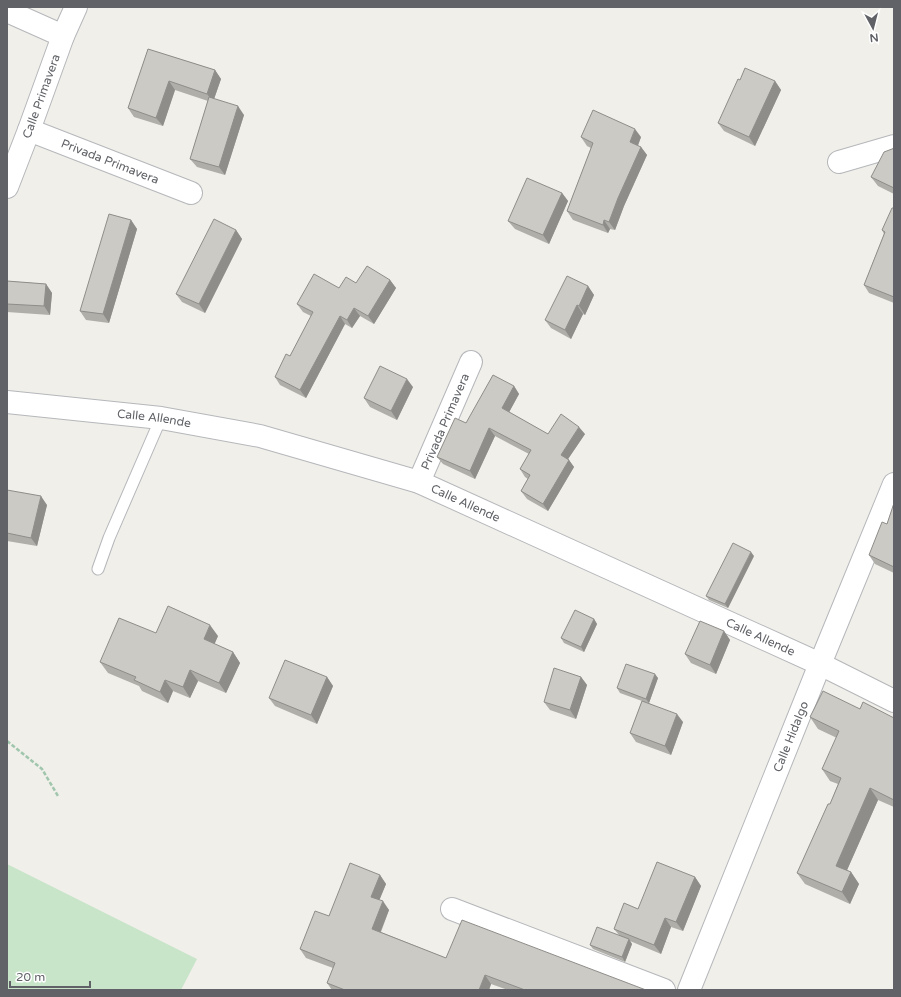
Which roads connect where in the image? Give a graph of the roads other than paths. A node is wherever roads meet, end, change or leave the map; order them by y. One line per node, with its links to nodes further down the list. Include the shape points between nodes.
1 (76, 7): 3 (street, Calle Primavera)
2 (7, 11): 3 (street)
3 (63, 36): 4 (street, Calle Primavera)
4 (29, 130): 7 (street, Calle Primavera); 8 (street, Privada Primavera)
5 (894, 146): 6 (street)
6 (839, 162)
7 (7, 187)
8 (191, 193)
9 (471, 362): 12 (street, Privada Primavera)
10 (7, 402): 11 (street, Calle Allende)
11 (161, 418): 12 (street, Calle Allende, via 260,436); 14 (lane)
12 (419, 482): 15 (street, Calle Allende)
13 (894, 484): 15 (street, Calle Hidalgo)
14 (98, 569)
15 (820, 664): 16 (street, Calle Allende); 19 (street, Calle Hidalgo)
16 (894, 701)
17 (452, 909): 18 (street)
18 (664, 990)
19 (689, 990)

